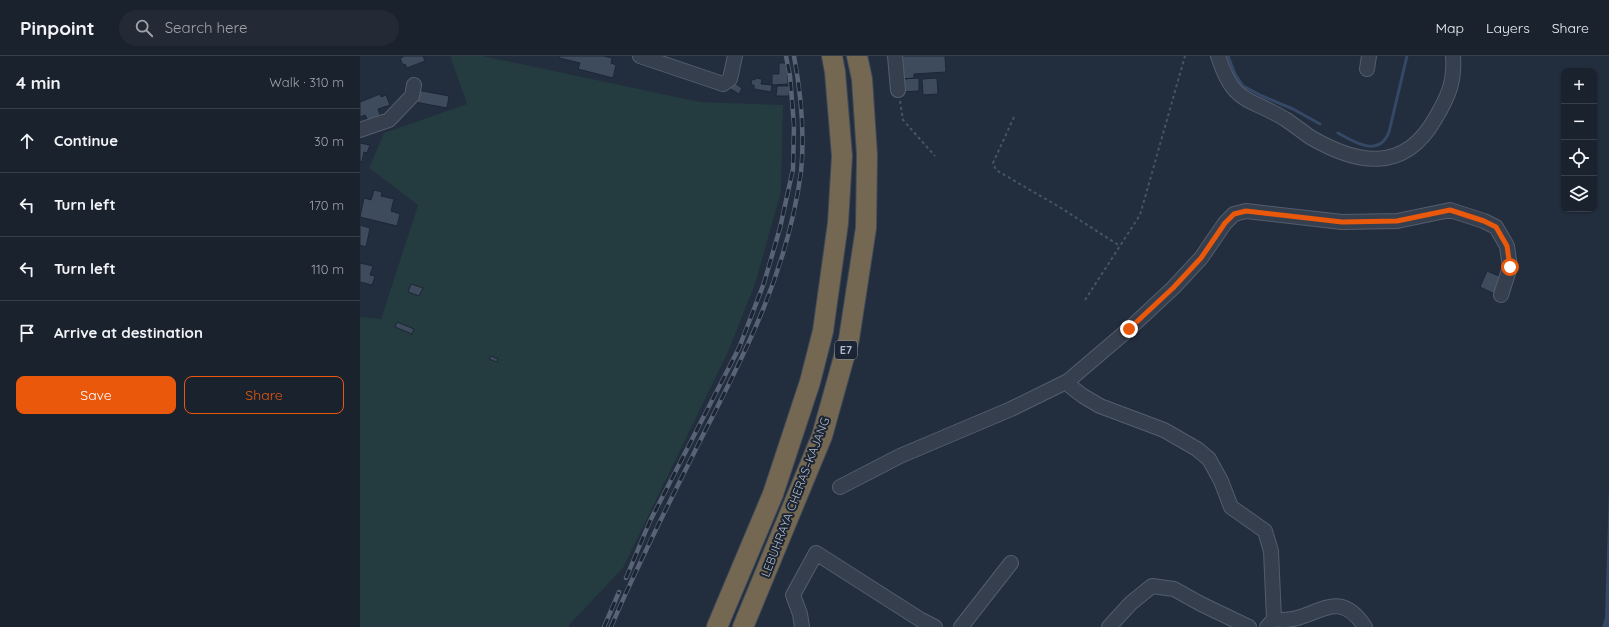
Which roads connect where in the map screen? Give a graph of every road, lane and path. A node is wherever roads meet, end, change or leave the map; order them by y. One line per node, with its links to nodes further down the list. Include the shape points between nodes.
1 (640, 56): 2 (street, via 722,84 730,78)
2 (735, 56)
3 (832, 56): 22 (highway, LEBUHRAYA CHERAS–KAJANG / E7, via 836,72 842,156 838,223 823,331 773,494)
4 (857, 56): 23 (highway, LEBUHRAYA CHERAS–KAJANG / E7, via 862,79 867,155 866,228 849,339 822,436)
5 (895, 56): 10 (street)
6 (1185, 56): 14 (path, via 1140,215)
7 (1218, 56): 8 (street, via 1227,81 1239,96 1278,115 1337,151 1373,159 1396,156 1406,151 1429,130 1450,91)
8 (1453, 56)
9 (414, 85): 12 (street, via 412,96 388,120)
10 (898, 90): 13 (path, via 903,120)
11 (1014, 117): 14 (path, via 993,163 996,170)
12 (360, 130)
13 (935, 156)
14 (1120, 246): 16 (path)
15 (1501, 294): 17 (street, via 1510,267 1507,246 1496,227 1484,221 1450,210 1397,221 1342,222 1246,211 1234,214 1201,258 1173,288)
16 (1085, 300)
17 (1068, 381): 18 (street, via 1011,409 900,456); 20 (street, via 1070,386 1100,406 1164,430 1209,459 1231,506 1265,531 1271,551)
18 (840, 487)
19 (1011, 563): 26 (street)
20 (1271, 623): 29 (street, via 1299,620 1337,607 1353,612)
21 (920, 624): 24 (street, via 816,553 793,595); 25 (street)
22 (717, 627)
23 (743, 627)
24 (802, 627)
25 (935, 627)
26 (961, 627)
27 (1109, 627): 28 (street, via 1131,602 1152,586 1174,589)
28 (1249, 627)
29 (1365, 627)

